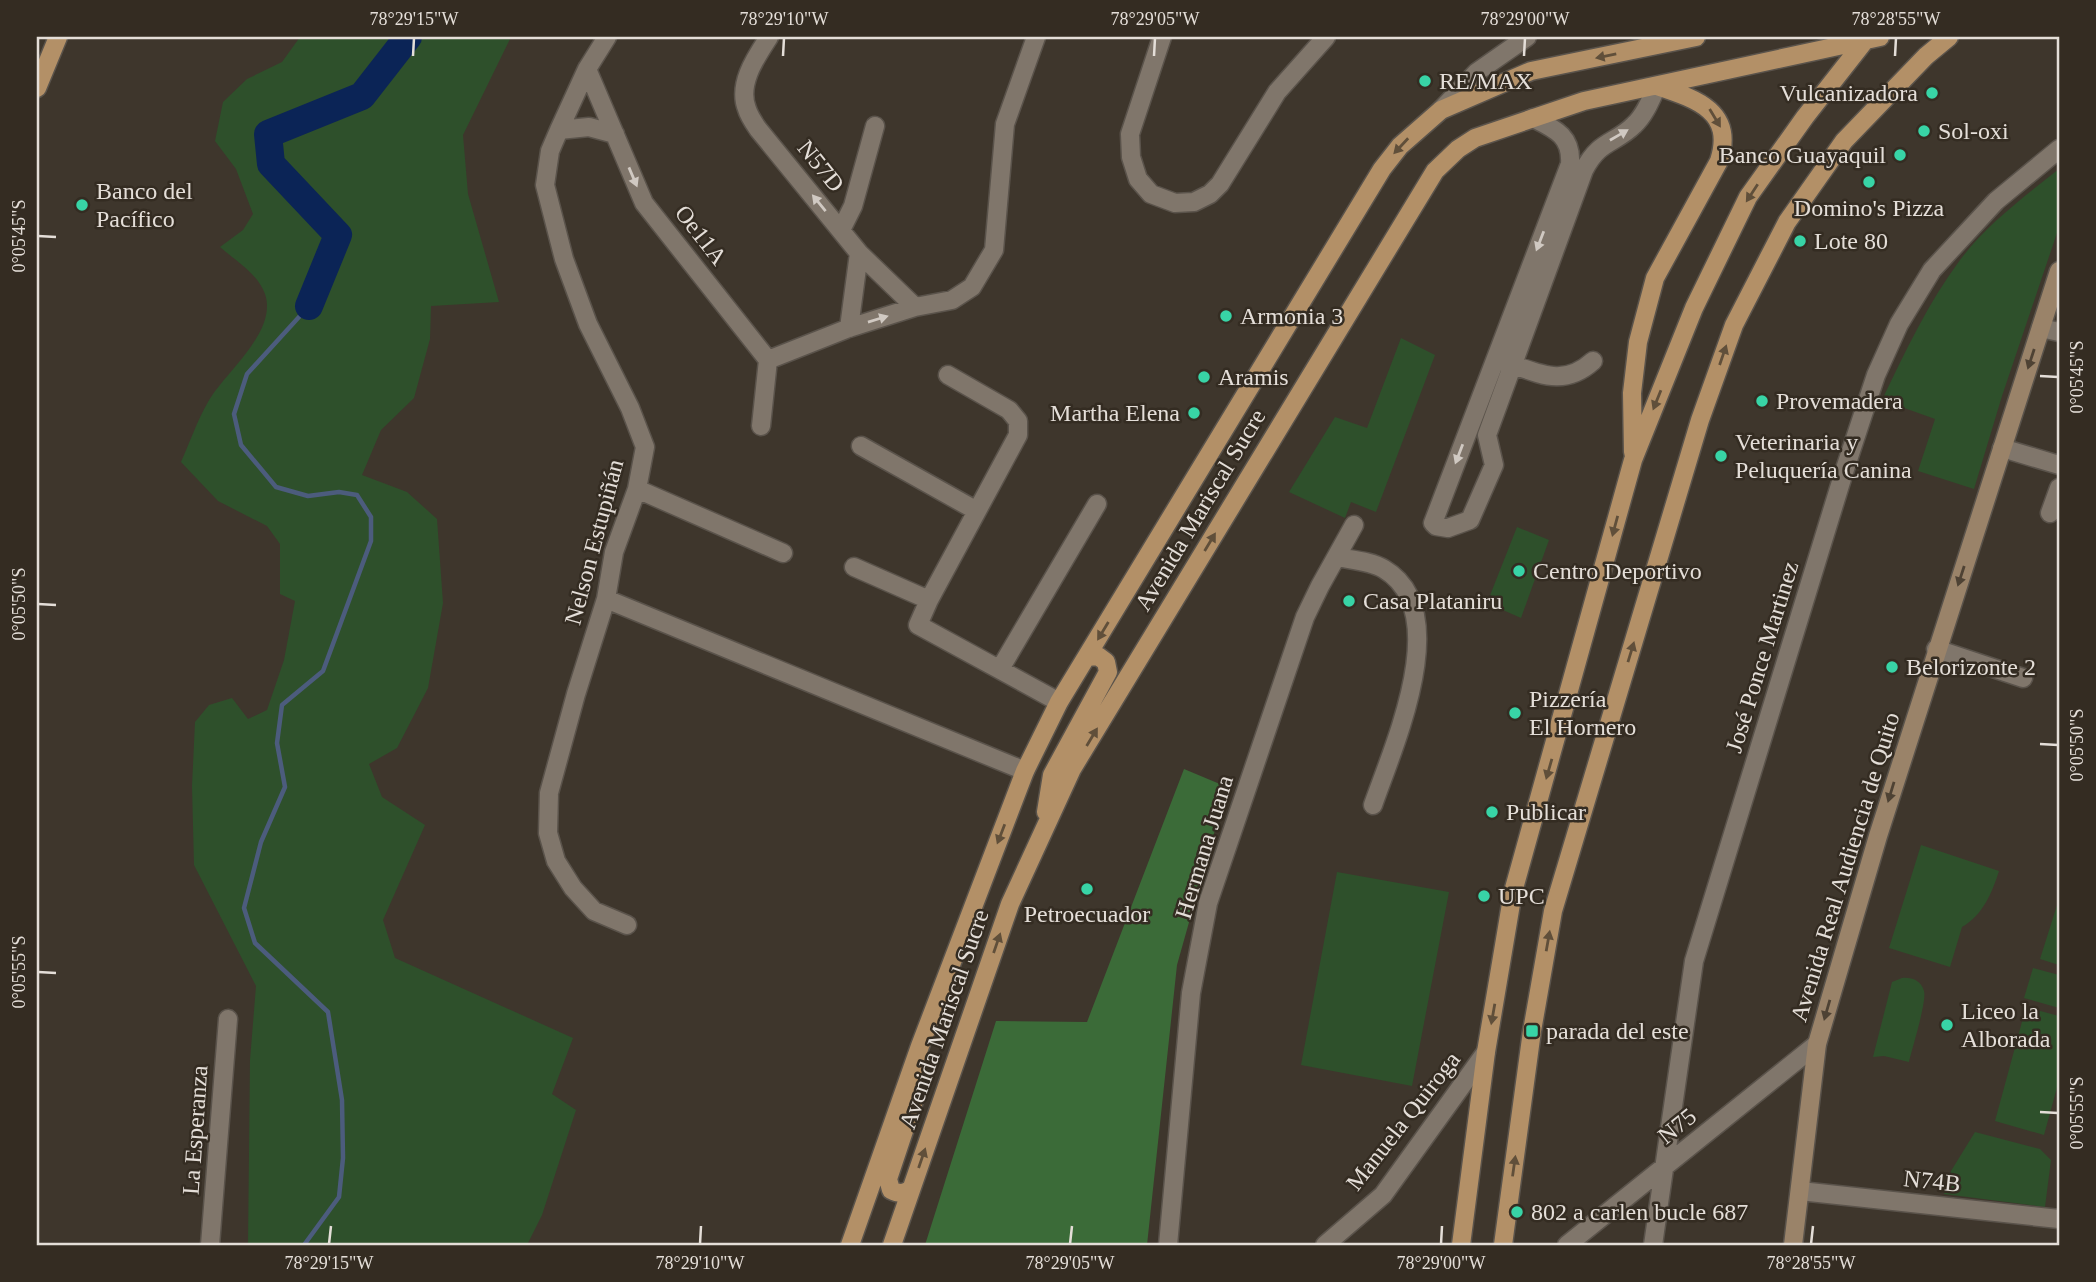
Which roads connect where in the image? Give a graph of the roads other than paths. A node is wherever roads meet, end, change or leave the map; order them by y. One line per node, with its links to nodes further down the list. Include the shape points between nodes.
1 (58, 37): 13 (main road)
2 (607, 37): 11 (street, Nelson Estupiñán)
3 (769, 37): 21 (street, N57D, one-way to 3, via 746,108 744,86)
4 (1036, 37): 24 (street, via 1004,124 994,250 972,286 953,300)
5 (1161, 37): 6 (street, via 1130,134 1131,158 1146,190 1175,203 1194,202 1220,184 1278,92)
6 (1326, 37)
7 (1527, 37): 14 (street, via 1477,72)
8 (1696, 37): 14 (main road, Avenida Mariscal Sucre, one-way to 14, via 1531,71)
9 (1949, 37): 67 (main road, one-way to 9, via 1532,1031 1553,911 1700,420 1734,325 1787,222 1844,141)
10 (1871, 38): 12 (main road, Avenida Mariscal Sucre); 37 (main road, one-way to 37, via 1805,117 1748,197 1694,308)
11 (587, 69): 17 (street, Nelson Estupiñán); 18 (street, Oe11A)
12 (1657, 86): 15 (main road, Avenida Mariscal Sucre, via 1584,101); 20 (street, one-way to 12, via 1588,162 1606,142 1643,115); 37 (main road, one-way to 37, via 1711,109 1720,124 1722,147 1719,162 1654,278 1637,342)
13 (37, 88)
14 (1441, 110): 51 (main road, Avenida Mariscal Sucre, one-way to 51, via 1400,146 1382,169)
15 (1533, 118): 20 (street, via 1560,134 1570,148); 57 (main road, Avenida Mariscal Sucre, one-way to 15, via 1072,769 1435,171 1475,138)
16 (875, 126): 21 (street, via 860,185)
17 (559, 130): 18 (street, via 589,127); 40 (street, Nelson Estupiñán, via 550,151 545,185 564,259 588,324 645,447)
18 (615, 134): 28 (street, Oe11A, one-way to 28, via 644,203)
19 (2059, 149): 63 (street, José Ponce Martinez, via 1996,201 1932,270 1899,324 1880,367 1694,961)
20 (1559, 213): 29 (street)
21 (841, 230): 22 (street, N57D)
22 (859, 253): 24 (street, N57D); 25 (street)
23 (2059, 271): 26 (main road, Avenida Real Audiencia de Quito)
24 (915, 307): 25 (street, one-way to 24)
25 (849, 328): 28 (street)
26 (2041, 328): 27 (street); 36 (main road, Avenida Real Audiencia de Quito, one-way to 36)
27 (2059, 332)
28 (768, 360): 32 (street)
29 (1504, 361): 30 (street, via 1540,374 1566,377); 33 (street); 34 (street)
30 (1594, 361)
31 (948, 375): 42 (street, via 1018,421 1018,435)
32 (761, 426)
33 (1469, 427): 34 (street); 34 (street, one-way to 34, via 1433,523 1436,526 1448,528 1470,520 1494,465)
34 (1487, 435)
35 (861, 446): 42 (street)
36 (2002, 448): 38 (street); 50 (main road, Avenida Real Audiencia de Quito, one-way to 50)
37 (1633, 460): 62 (main road, one-way to 62, via 1513,892)
38 (2059, 465)
39 (2059, 488): 43 (street)
40 (637, 489): 45 (street); 48 (street, Nelson Estupiñán, via 614,552)
41 (1097, 504): 52 (street)
42 (977, 511): 49 (street)
43 (2050, 513)
44 (1354, 525): 46 (street, Hermana Juana)
45 (783, 553)
46 (1337, 557): 56 (street, via 1383,569 1397,579 1415,619 1413,689); 71 (street, Hermana Juana, via 1305,617 1208,903 1191,993)
47 (854, 566): 49 (street)
48 (606, 599): 55 (street); 58 (street, Nelson Estupiñán, via 549,793 548,833 556,861 573,888 594,911)
49 (929, 600): 52 (street, via 918,625)
50 (1936, 649): 53 (street); 60 (main road, Avenida Real Audiencia de Quito, one-way to 60)
51 (1087, 657): 54 (main road, Avenida Mariscal Sucre); 57 (main road, via 1102,659 1108,672 1052,775)
52 (1000, 669): 54 (street)
53 (2024, 678)
54 (1059, 702): 55 (main road, Avenida Mariscal Sucre)
55 (1025, 771): 61 (main road, Avenida Mariscal Sucre, one-way to 61)
56 (1373, 804)
57 (1043, 833): 64 (main road, Avenida Mariscal Sucre, one-way to 57, via 1010,904)
58 (627, 925)
59 (228, 1019): 68 (street, La Esperanza)
60 (1817, 1044): 63 (street, N75); 65 (main road, Avenida Real Audiencia de Quito)
61 (920, 1046): 64 (main road, via 918,1088 888,1179 891,1190 898,1193); 69 (main road, Avenida Mariscal Sucre)
62 (1486, 1052): 72 (street, Manuela Quiroga, via 1383,1195); 73 (main road)
63 (1663, 1169): 74 (street, N75); 75 (street, José Ponce Martinez)
64 (911, 1188): 70 (main road, Avenida Mariscal Sucre)
65 (1800, 1191): 66 (street, N74B); 76 (main road, Avenida Real Audiencia de Quito)
66 (2059, 1220)
67 (1507, 1241)
68 (211, 1245)
69 (850, 1245)
70 (892, 1245)
71 (1168, 1245)
72 (1325, 1245)
73 (1461, 1245)
74 (1567, 1245)
75 (1653, 1245)
76 (1793, 1245)

